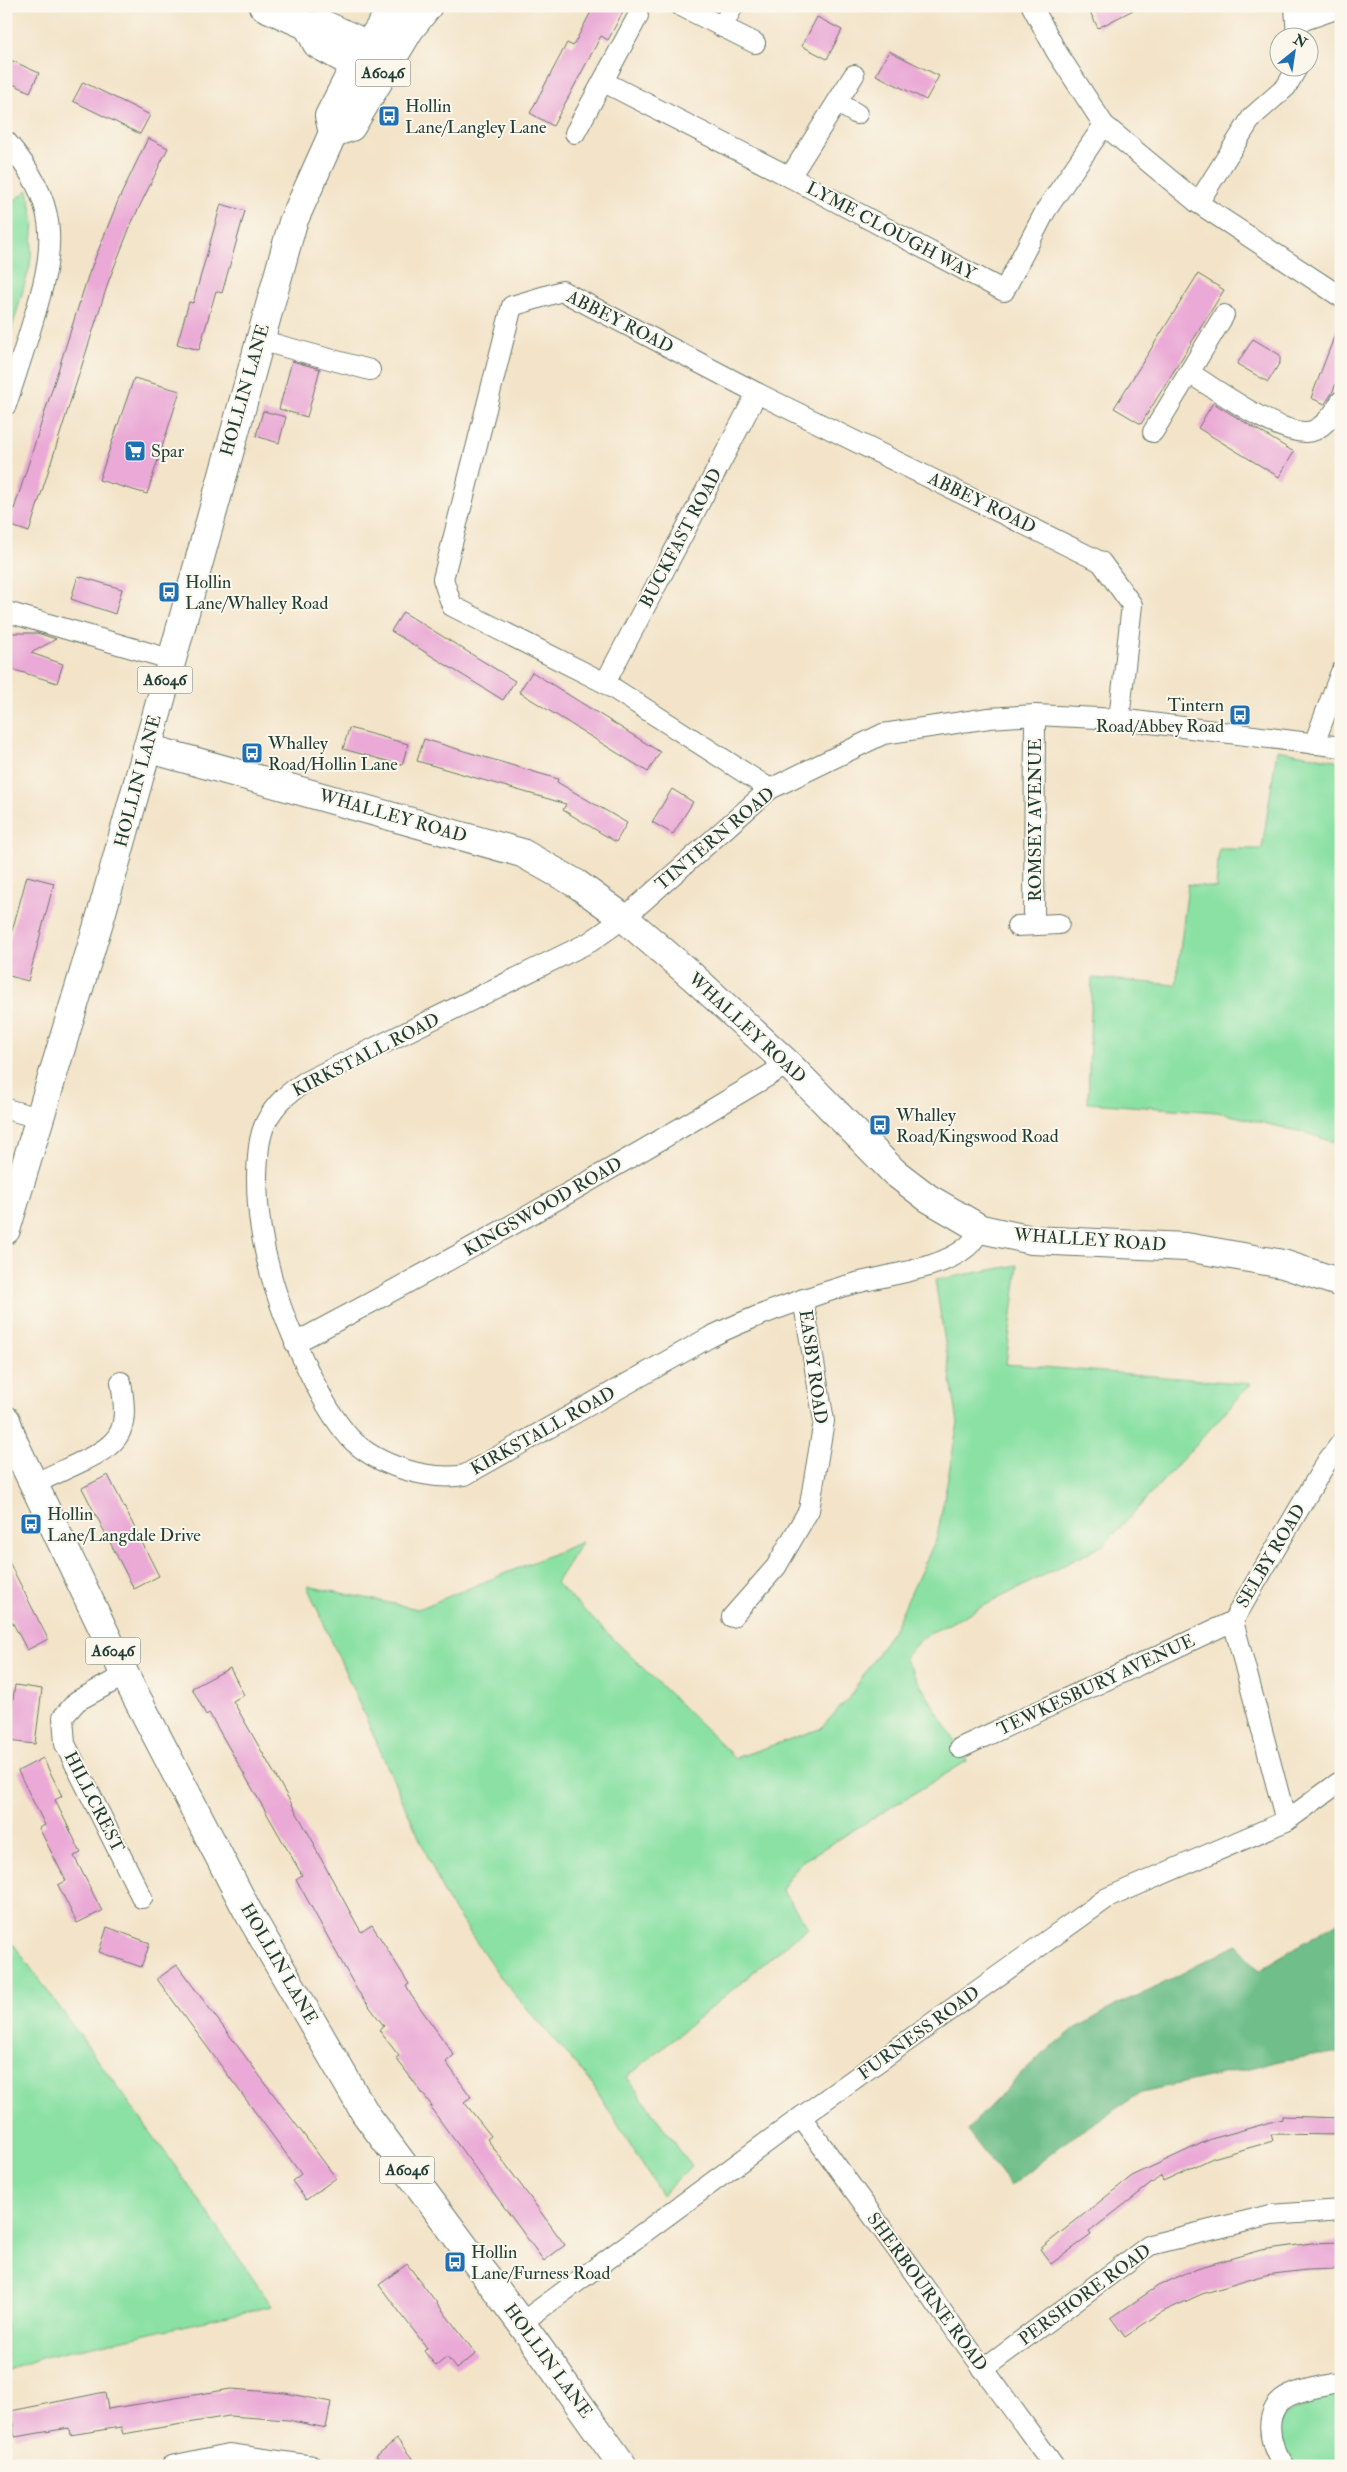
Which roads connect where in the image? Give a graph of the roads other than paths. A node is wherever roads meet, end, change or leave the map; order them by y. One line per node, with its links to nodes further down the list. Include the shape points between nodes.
1 (263, 6): 12 (main road, via 308,26 317,44)
2 (394, 6): 12 (main road, HOLLIN LANE / A6046)
3 (428, 6): 13 (main road, A6046)
4 (681, 6): 10 (street)
5 (733, 6): 10 (street)
6 (1032, 6): 19 (street, via 1056,51)
7 (1330, 11): 9 (street)
8 (638, 16): 16 (street)
9 (1297, 22)
10 (722, 27): 11 (street)
11 (755, 43)
12 (361, 55): 13 (main road); 20 (main road, HOLLIN LANE / A6046, via 329,116)
13 (385, 69): 20 (main road, A6046, via 351,126)
14 (854, 75): 17 (street)
15 (1291, 78): 24 (street, via 1286,87 1252,117)
16 (604, 82): 21 (street); 23 (street, LYME CLOUGH WAY)
17 (838, 103): 18 (street); 23 (street)
18 (857, 114)
19 (1104, 125): 23 (street, LYME CLOUGH WAY, via 1046,210 1004,292); 24 (street)
20 (333, 133): 27 (main road, HOLLIN LANE / A6046, via 293,222)
21 (576, 133)
22 (6, 141): 32 (street, via 28,169 50,226 47,273)
23 (790, 177)
24 (1198, 202): 25 (street)
25 (1341, 297)
26 (1224, 315): 29 (street)
27 (259, 340): 28 (street); 35 (main road, HOLLIN LANE / A6046)
28 (370, 370)
29 (1189, 373): 31 (street, via 1281,428 1307,433 1324,424); 33 (street)
30 (757, 393): 37 (street, BUCKFAST ROAD); 37 (street, ABBEY ROAD, via 562,291 512,306 443,579 452,606); 39 (street, ABBEY ROAD, via 1101,562 1132,606)
31 (1341, 401)
32 (6, 405)
33 (1153, 432)
34 (8, 612): 35 (street)
35 (170, 659): 41 (main road, HOLLIN LANE / A6046)
36 (1341, 672): 40 (street)
37 (605, 683): 43 (street, ABBEY ROAD)
38 (1035, 716): 39 (street, TINTERN ROAD); 43 (street, TINTERN ROAD, via 989,718 883,734); 45 (street, ROMSEY AVENUE, via 1025,925)
39 (1119, 719): 40 (street, TINTERN ROAD)
40 (1314, 744): 42 (street, TINTERN ROAD)
41 (147, 748): 44 (main road, WHALLEY ROAD, via 522,853 577,884); 48 (main road, HOLLIN LANE / A6046, via 102,912)
42 (1341, 748)
43 (770, 790): 44 (street, TINTERN ROAD)
44 (624, 918): 46 (main road, WHALLEY ROAD); 53 (street, KIRKSTALL ROAD, via 572,952 304,1082 275,1107 265,1124 258,1152 259,1215 273,1285)
45 (1059, 924)
46 (788, 1064): 49 (main road, WHALLEY ROAD, via 894,1172 928,1198); 53 (street, KINGSWOOD ROAD, via 450,1262)
47 (6, 1110): 48 (street)
48 (39, 1118): 50 (main road, HOLLIN LANE / A6046)
49 (981, 1229): 51 (main road, WHALLEY ROAD, via 1032,1240 1186,1247 1283,1264); 52 (street, KIRKSTALL ROAD, via 965,1248 921,1269 882,1276)
50 (6, 1230)
51 (1341, 1283)
52 (803, 1299): 53 (street, KIRKSTALL ROAD, via 710,1337 465,1475 447,1478 399,1468 351,1439 321,1396); 58 (street, EASBY ROAD, via 824,1422 809,1510 776,1567)
53 (295, 1344)
54 (121, 1382): 57 (street, via 124,1414 116,1440 106,1451)
55 (9, 1436): 57 (main road, HOLLIN LANE / A6046)
56 (1341, 1443): 59 (street, SELBY ROAD)
57 (34, 1484): 60 (main road, HOLLIN LANE / A6046)
58 (732, 1617)
59 (1233, 1621): 61 (street, TEWKESBURY AVENUE); 63 (street, SELBY ROAD)
60 (125, 1675): 64 (street, HILLCREST, via 77,1701 63,1717 65,1744); 67 (main road, HOLLIN LANE / A6046, via 247,1910 365,2113)
61 (960, 1748)
62 (1341, 1782): 63 (street, FURNESS ROAD)
63 (1286, 1820): 65 (street, FURNESS ROAD, via 1107,1898)
64 (142, 1898)
65 (801, 2117): 67 (street, FURNESS ROAD); 68 (street, SHERBOURNE ROAD)
66 (1341, 2210): 68 (street, PERSHORE ROAD, via 1271,2216 1150,2245)
67 (521, 2323): 72 (main road, HOLLIN LANE / A6046)
68 (983, 2369): 73 (street, SHERBOURNE ROAD)
69 (1341, 2382): 74 (street, via 1290,2395 1277,2405 1269,2424 1274,2452)
70 (171, 2466): 71 (street, via 229,2454)
71 (313, 2466)
72 (623, 2466)
73 (1054, 2466)
74 (1284, 2466)

